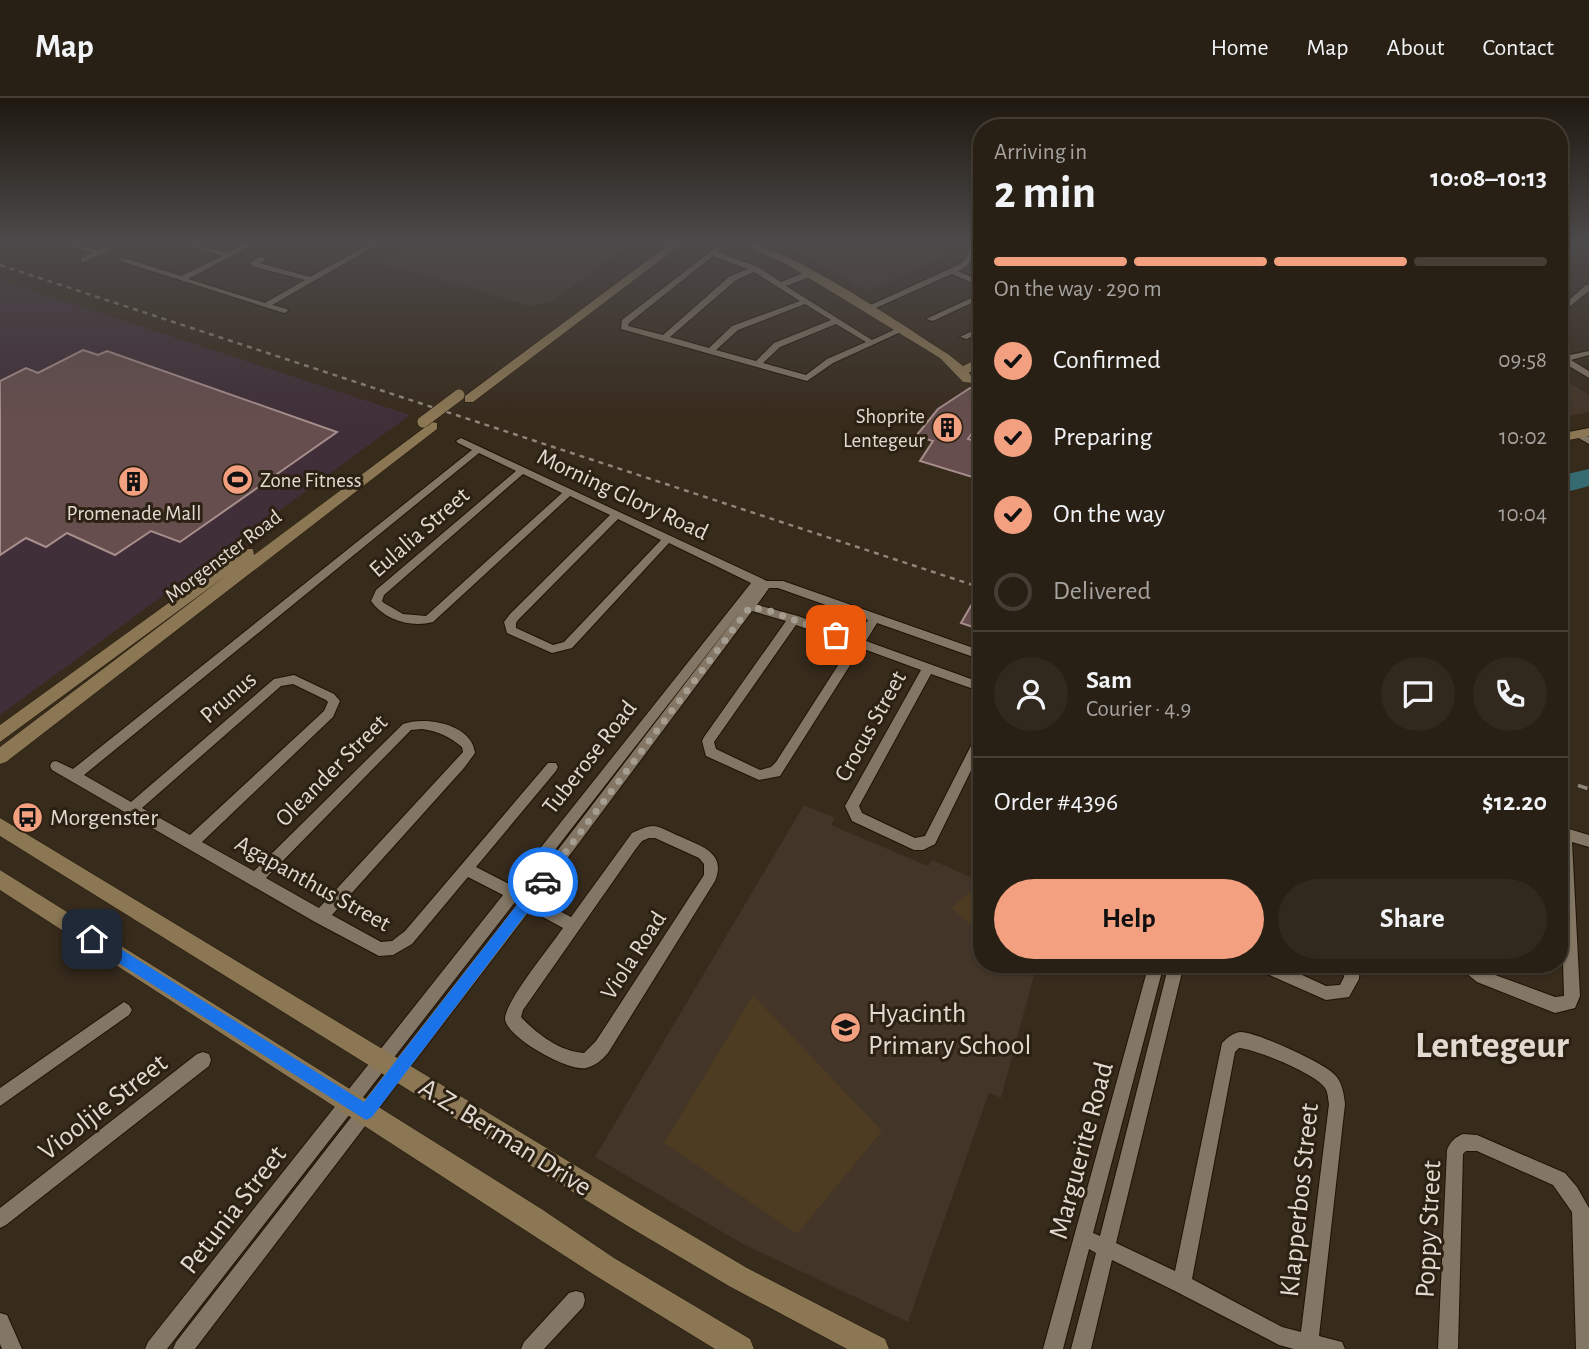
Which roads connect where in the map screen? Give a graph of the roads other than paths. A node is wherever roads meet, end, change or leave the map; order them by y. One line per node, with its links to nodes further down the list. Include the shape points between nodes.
1 (254, 301): 12 (street)
2 (273, 301): 12 (street)
3 (587, 301): 29 (main road, Morgenster Road)
4 (597, 301): 29 (main road, Morgenster Road)
5 (651, 301): 20 (street, via 624,327)
6 (707, 301): 20 (street)
7 (805, 301): 22 (street, via 735,328)
8 (806, 301): 16 (street)
9 (854, 301): 13 (main road)
10 (883, 301): 13 (street)
11 (968, 301): 15 (street)
12 (266, 305): 14 (street)
13 (866, 309): 17 (main road)
14 (284, 311)
15 (930, 319)
16 (838, 320): 21 (street); 26 (street, via 777,345)
17 (901, 330): 21 (street); 27 (main road)
18 (973, 332): 19 (street)
19 (964, 337)
20 (664, 339): 22 (street)
21 (873, 342): 26 (street, via 830,360 807,378)
22 (709, 352): 26 (street)
23 (1589, 353): 24 (street)
24 (1568, 357)
25 (1568, 362): 28 (street)
26 (757, 365)
27 (973, 370)
28 (1589, 375)
29 (464, 397): 30 (main road, Morgenster Road)
30 (428, 424): 45 (main road, Morgenster Road); 47 (main road, Morgenster Road)
31 (461, 441): 32 (street, Morning Glory Road)
32 (478, 449): 33 (street, Morning Glory Road); 50 (street)
33 (522, 470): 34 (street, Morning Glory Road); 34 (street, Eulalia Street, via 380,593 379,607 414,622 429,619)
34 (569, 492): 35 (street, Morning Glory Road)
35 (617, 514): 36 (street, Morning Glory Road); 36 (street, via 514,617 511,630 552,649 568,645)
36 (667, 539): 37 (street, Morning Glory Road)
37 (762, 584): 38 (street, Tuberose Road); 39 (street, Morning Glory Road, via 779,584)
38 (745, 606): 40 (street); 59 (street, Tuberose Road); 60 (street, Tuberose Road)
39 (874, 619): 41 (street); 42 (street, Morning Glory Road)
40 (793, 620): 41 (street); 41 (street, via 708,741 710,752 759,775 766,776 780,766)
41 (858, 643): 43 (street)
42 (973, 653)
43 (928, 668): 44 (street); 46 (street, Crocus Street, via 852,806 857,817 923,844 930,840)
44 (973, 685)
45 (0, 735)
46 (973, 753)
47 (0, 757)
48 (56, 766): 50 (street, Agapanthus Street)
49 (552, 767): 56 (street, Agapanthus Street)
50 (75, 775): 51 (street, Agapanthus Street)
51 (133, 808): 55 (street, Agapanthus Street); 55 (street, Prunus, via 278,682 294,679 330,697 334,701 329,714)
52 (0, 826): 71 (main road, A.Z. Berman Drive)
53 (1568, 835): 54 (street)
54 (1589, 841)
55 (192, 842): 57 (street, Agapanthus Street)
56 (467, 869): 59 (street); 61 (street, Agapanthus Street, via 410,936 391,950 379,949)
57 (256, 878): 61 (street, Agapanthus Street); 61 (street, Oleander Street, via 407,726 424,722 463,740 468,753 460,764)
58 (0, 879): 73 (main road)
59 (511, 893): 60 (street); 71 (street, Tuberose Road)
60 (527, 902): 62 (street); 71 (street, Tuberose Road)
61 (320, 917)
62 (574, 926): 62 (street, Viola Road, via 637,837 656,832 710,860 710,877 602,1047 586,1060 575,1061 525,1035 513,1018 516,1007)
63 (1568, 931): 68 (street, via 1570,1003 1555,1006)
64 (1155, 973): 75 (street, Marguerite Road)
65 (1175, 973): 76 (street, Marguerite Road)
66 (1277, 973): 67 (street, via 1326,993 1344,992)
67 (1352, 973)
68 (1477, 973)
69 (124, 1010): 72 (street)
70 (203, 1060): 74 (street, Viooljie Street)
71 (389, 1065): 73 (street); 86 (main road, A.Z. Berman Drive, via 738,1277)
72 (0, 1098)
73 (357, 1106): 82 (street, Petunia Street); 83 (street, Petunia Street); 85 (main road)
74 (0, 1219)
75 (1085, 1238): 76 (street); 87 (street, Marguerite Road)
76 (1107, 1247): 77 (street); 88 (street, Marguerite Road)
77 (1182, 1284): 80 (street, via 1279,1336); 80 (street, Klapperbos Street, via 1228,1049 1240,1040 1252,1043 1316,1070 1335,1091)
78 (576, 1300): 84 (street)
79 (0, 1322): 81 (street)
80 (1309, 1345): 89 (street)
81 (12, 1349)
82 (155, 1349)
83 (183, 1349)
84 (531, 1349)
85 (740, 1349)
86 (875, 1349)
87 (1053, 1349)
88 (1081, 1349)
89 (1335, 1349)
90 (1448, 1349): 91 (street, Poppy Street, via 1455,1150 1463,1142 1477,1143 1559,1180 1571,1192 1581,1210)
91 (1586, 1349)

